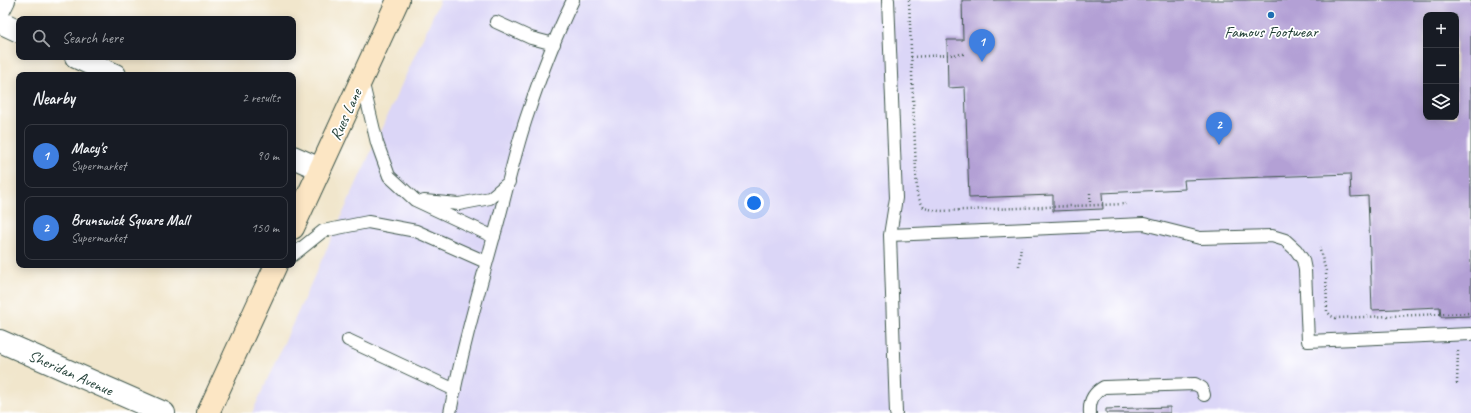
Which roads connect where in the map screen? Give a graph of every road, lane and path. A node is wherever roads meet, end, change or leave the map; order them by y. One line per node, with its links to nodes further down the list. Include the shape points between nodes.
1 (4, 0): 6 (street)
2 (398, 0): 15 (main road, Rues Lane)
3 (573, 0): 10 (lane)
4 (888, 0): 24 (lane, via 896,198)
5 (908, 0): 12 (path)
6 (0, 8)
7 (0, 22): 9 (street)
8 (496, 22): 10 (lane, via 531,38)
9 (16, 30)
10 (554, 44): 18 (lane, via 527,114)
11 (964, 54): 12 (path)
12 (911, 57): 22 (path, via 917,195 924,208 939,211)
13 (82, 60): 14 (street)
14 (108, 72)
15 (362, 78): 17 (main road, Rues Lane); 20 (lane, via 377,143 389,176)
16 (296, 158): 17 (street)
17 (320, 170): 23 (main road, Rues Lane)
18 (509, 182): 20 (lane, via 490,198 459,204); 25 (lane)
19 (1090, 193): 22 (path)
20 (415, 200): 25 (lane)
21 (1126, 204): 22 (path)
22 (1090, 205)
23 (296, 222)
24 (890, 235): 33 (lane, via 1144,224 1200,238 1272,236 1285,240 1303,260 1308,341); 43 (lane)
25 (494, 237): 29 (lane)
26 (1021, 241): 30 (path)
27 (1319, 247): 32 (path, via 1326,271 1328,311 1331,316 1336,318)
28 (296, 253): 29 (lane, via 323,232 368,222 416,231)
29 (486, 262): 38 (lane)
30 (1019, 266)
31 (276, 268): 41 (main road)
32 (1471, 313)
33 (1471, 334)
34 (348, 340): 38 (lane)
35 (0, 341): 40 (street, Sheridan Avenue)
36 (1458, 350): 37 (path)
37 (1457, 384)
38 (455, 390): 42 (lane)
39 (1204, 395): 44 (lane, via 1202,388 1195,384 1104,387 1097,391 1091,400)
40 (164, 413)
41 (208, 413)
42 (450, 413)
43 (896, 413)
44 (1090, 413)

